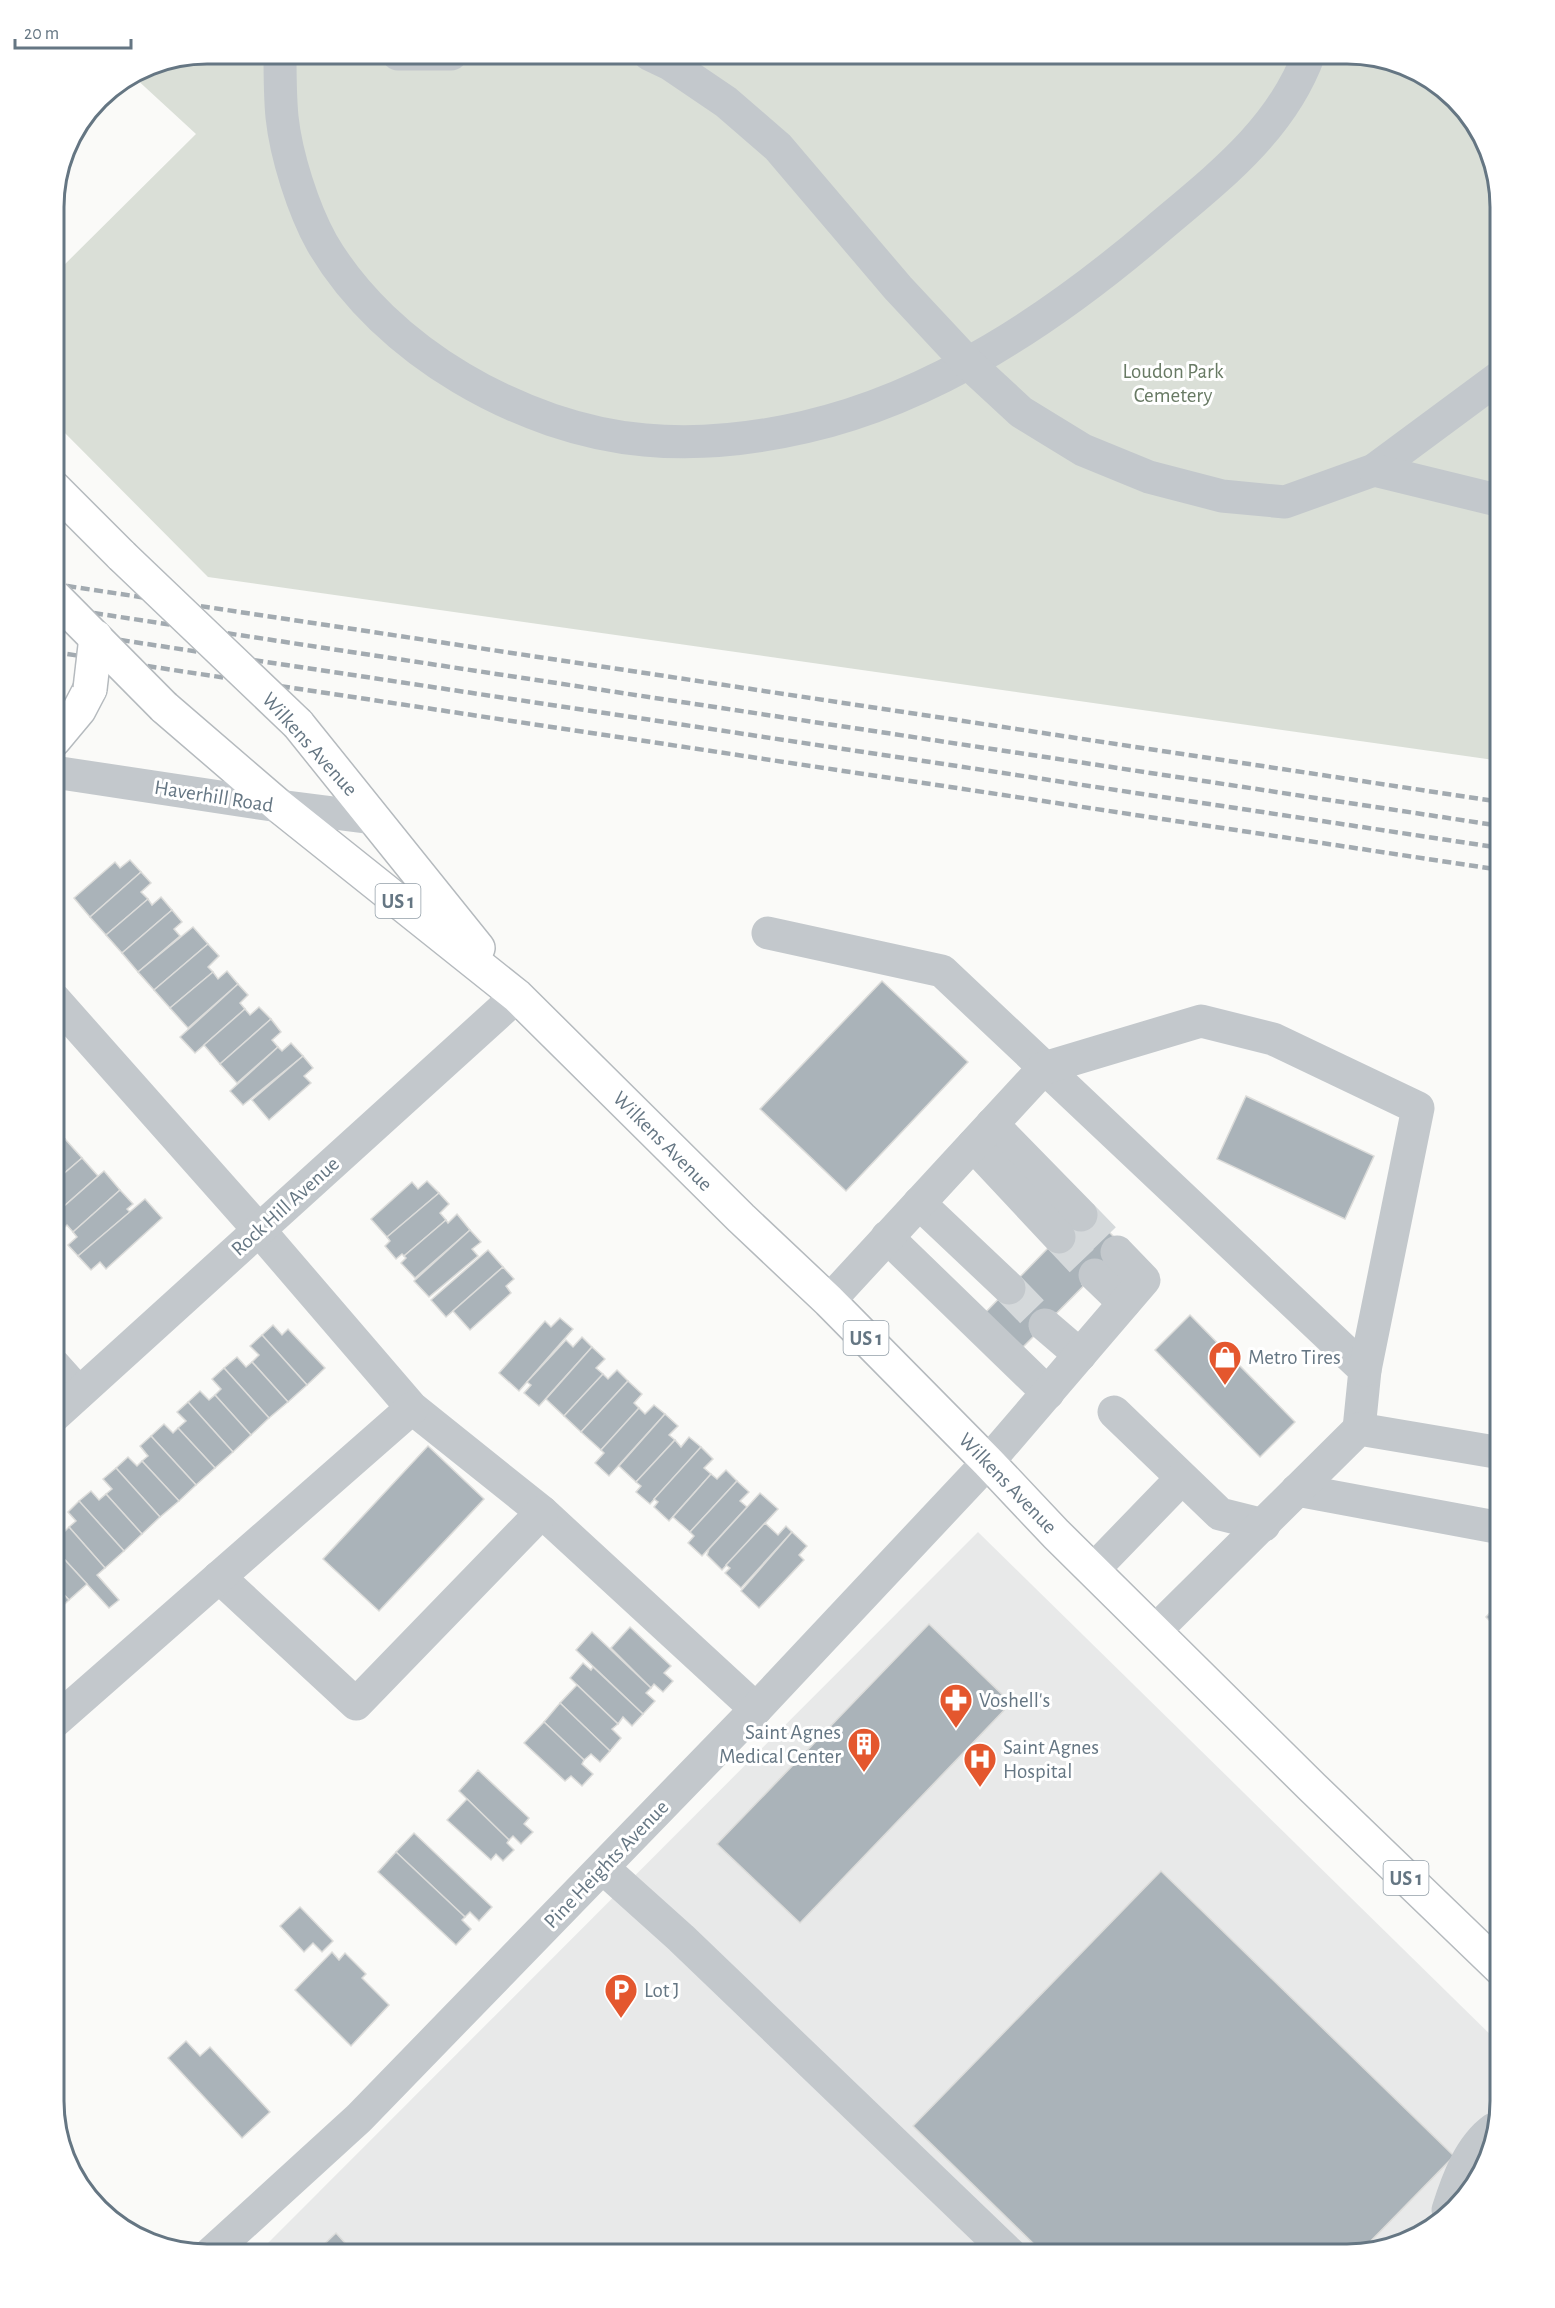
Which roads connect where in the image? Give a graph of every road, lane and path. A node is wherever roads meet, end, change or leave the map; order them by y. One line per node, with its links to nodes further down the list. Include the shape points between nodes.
1 (280, 64): 4 (street, via 282,118 296,180 322,242 366,302 427,355 497,399 570,426 645,440 725,441 806,427 886,401)
2 (671, 64): 4 (street, via 726,102 778,147 898,288)
3 (1305, 65): 4 (street, via 1279,114 1232,165 1108,272 1034,324)
4 (968, 363): 6 (street, via 1021,412 1083,450 1149,477 1222,496 1285,502)
5 (1490, 384): 6 (street)
6 (1374, 470): 7 (street)
7 (1490, 498)
8 (65, 499): 14 (main road, Wilkens Avenue / US 1, bridge, via 297,724)
9 (65, 607): 10 (main road, Wilkens Avenue / US 1, bridge)
10 (96, 637): 11 (main road, bridge, via 90,688); 13 (main road, Wilkens Avenue / US 1, bridge, via 164,707)
11 (65, 727)
12 (65, 774): 13 (street, Haverhill Road)
13 (279, 807): 14 (street, Haverhill Road); 16 (main road, Wilkens Avenue / US 1)
14 (374, 818): 16 (main road, Wilkens Avenue / US 1)
15 (768, 933): 18 (street, via 942,971)
16 (517, 996): 22 (street, Rock Hill Avenue); 27 (main road, Wilkens Avenue / US 1)
17 (65, 1011): 22 (street)
18 (1044, 1068): 19 (street); 31 (street); 31 (street, via 1201,1021 1273,1039 1418,1108)
19 (982, 1134): 20 (street); 21 (street)
20 (919, 1203): 23 (street); 26 (street)
21 (1070, 1226)
22 (259, 1230): 33 (street, Rock Hill Avenue); 36 (street)
23 (887, 1236): 27 (street); 34 (street)
24 (1117, 1252): 28 (street, Pine Heights Avenue, via 1144,1280)
25 (1095, 1275): 28 (street)
26 (1009, 1288)
27 (829, 1301): 40 (main road, Wilkens Avenue / US 1)
28 (1124, 1303): 30 (street, Pine Heights Avenue)
29 (1045, 1325): 30 (street)
30 (1080, 1355): 34 (street, Pine Heights Avenue)
31 (1365, 1370): 38 (street)
32 (64, 1377): 33 (street)
33 (79, 1393): 35 (street, Rock Hill Avenue)
34 (1048, 1393): 40 (street, Pine Heights Avenue)
35 (64, 1406)
36 (412, 1408): 43 (street); 47 (street)
37 (1114, 1412): 41 (street)
38 (1359, 1429): 39 (street); 42 (street)
39 (1490, 1451)
40 (988, 1462): 46 (main road, Wilkens Avenue / US 1); 49 (street, Pine Heights Avenue)
41 (1182, 1478): 44 (street, via 1220,1514); 46 (street)
42 (1297, 1490): 44 (street); 45 (street)
43 (542, 1512): 47 (street, via 356,1704); 49 (street)
44 (1264, 1525): 48 (street)
45 (1490, 1526)
46 (1093, 1570): 48 (main road, Wilkens Avenue / US 1)
47 (219, 1577): 50 (street)
48 (1155, 1631): 52 (main road, Wilkens Avenue / US 1)
49 (756, 1709): 51 (street, Pine Heights Avenue)
50 (64, 1710)
51 (603, 1868): 55 (street, Pine Heights Avenue, via 359,2118); 56 (street)
52 (1490, 1958)
53 (1487, 2135): 54 (street, via 1459,2176)
54 (1452, 2199)
55 (222, 2243)
56 (999, 2244)

